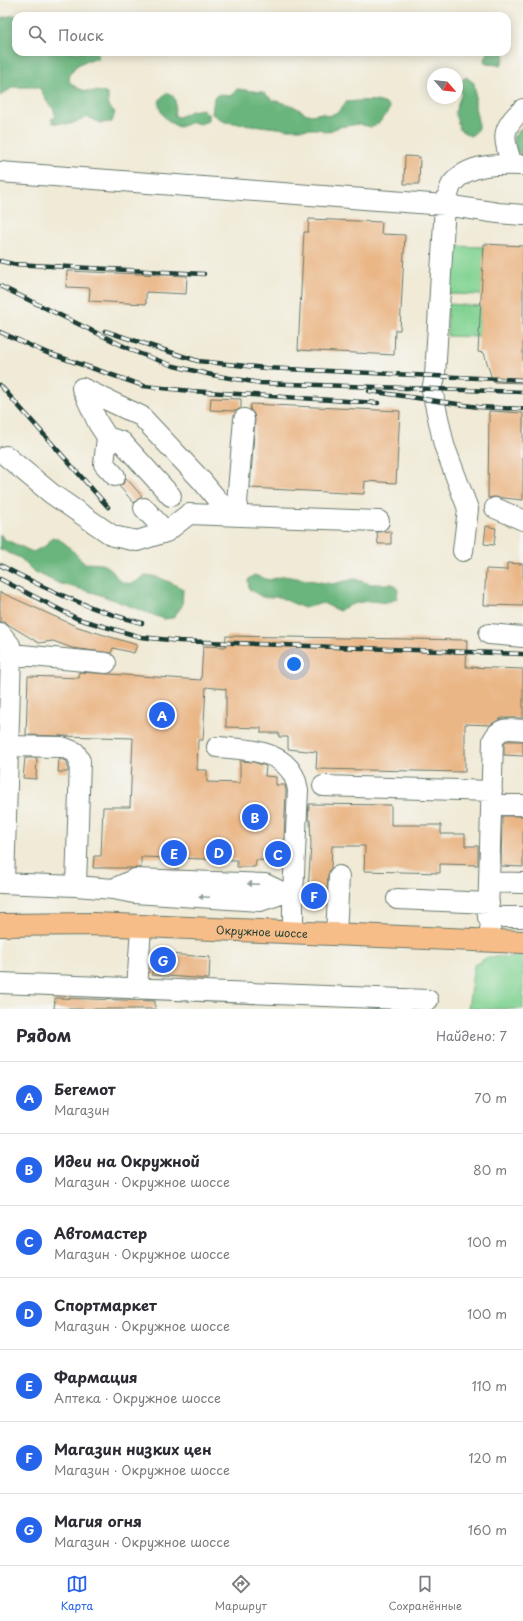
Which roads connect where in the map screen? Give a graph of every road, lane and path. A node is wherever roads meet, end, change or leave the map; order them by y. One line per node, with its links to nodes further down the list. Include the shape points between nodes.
1 (523, 109): 2 (street, via 507,127 504,141)
2 (518, 165): 4 (street, via 498,164 471,170 452,184)
3 (0, 172): 4 (street)
4 (445, 205): 5 (street); 17 (street, via 435,376 432,390 444,445 468,509)
5 (523, 215)
6 (244, 419): 13 (street)
7 (107, 437): 9 (street, via 104,464); 10 (street, via 122,442); 13 (street, via 82,388 141,416)
8 (6, 456): 16 (street, via 52,494 114,536 137,541)
9 (115, 476)
10 (171, 496)
11 (144, 508): 16 (street)
12 (495, 508): 14 (street)
13 (233, 515): 15 (street); 16 (street, via 189,514)
14 (523, 520)
15 (379, 521)
16 (166, 532)
17 (463, 551)
18 (0, 633): 21 (street, via 10,645)
19 (489, 634): 20 (street)
20 (523, 637)
21 (10, 654): 22 (street); 24 (street)
22 (106, 663)
23 (523, 730): 27 (street, via 502,729 493,740)
24 (9, 746): 29 (street); 34 (street, via 62,748 75,752 80,761)
25 (217, 747): 35 (street, via 258,750 279,760 293,775 298,790)
26 (323, 786): 27 (street)
27 (492, 798): 28 (street); 31 (street)
28 (523, 805)
29 (3, 820): 32 (street)
30 (339, 876): 42 (street)
31 (489, 882): 33 (street); 37 (street)
32 (2, 883): 34 (street)
33 (523, 883)
34 (76, 886): 35 (street, one-way to 34, via 260,901 134,893)
35 (288, 894): 41 (street)
36 (397, 898): 37 (street)
37 (489, 910): 38 (street); 43 (street, via 491,924)
38 (523, 918)
39 (0, 925): 40 (main road, Окружное шоссе)
40 (141, 926): 41 (main road, Окружное шоссе); 46 (street)
41 (293, 933): 42 (main road, Окружное шоссе)
42 (336, 934): 43 (main road, Окружное шоссе)
43 (488, 941): 44 (main road, Окружное шоссе)
44 (523, 942)
45 (0, 983): 46 (street)
46 (137, 990): 47 (street)
47 (428, 1000)

